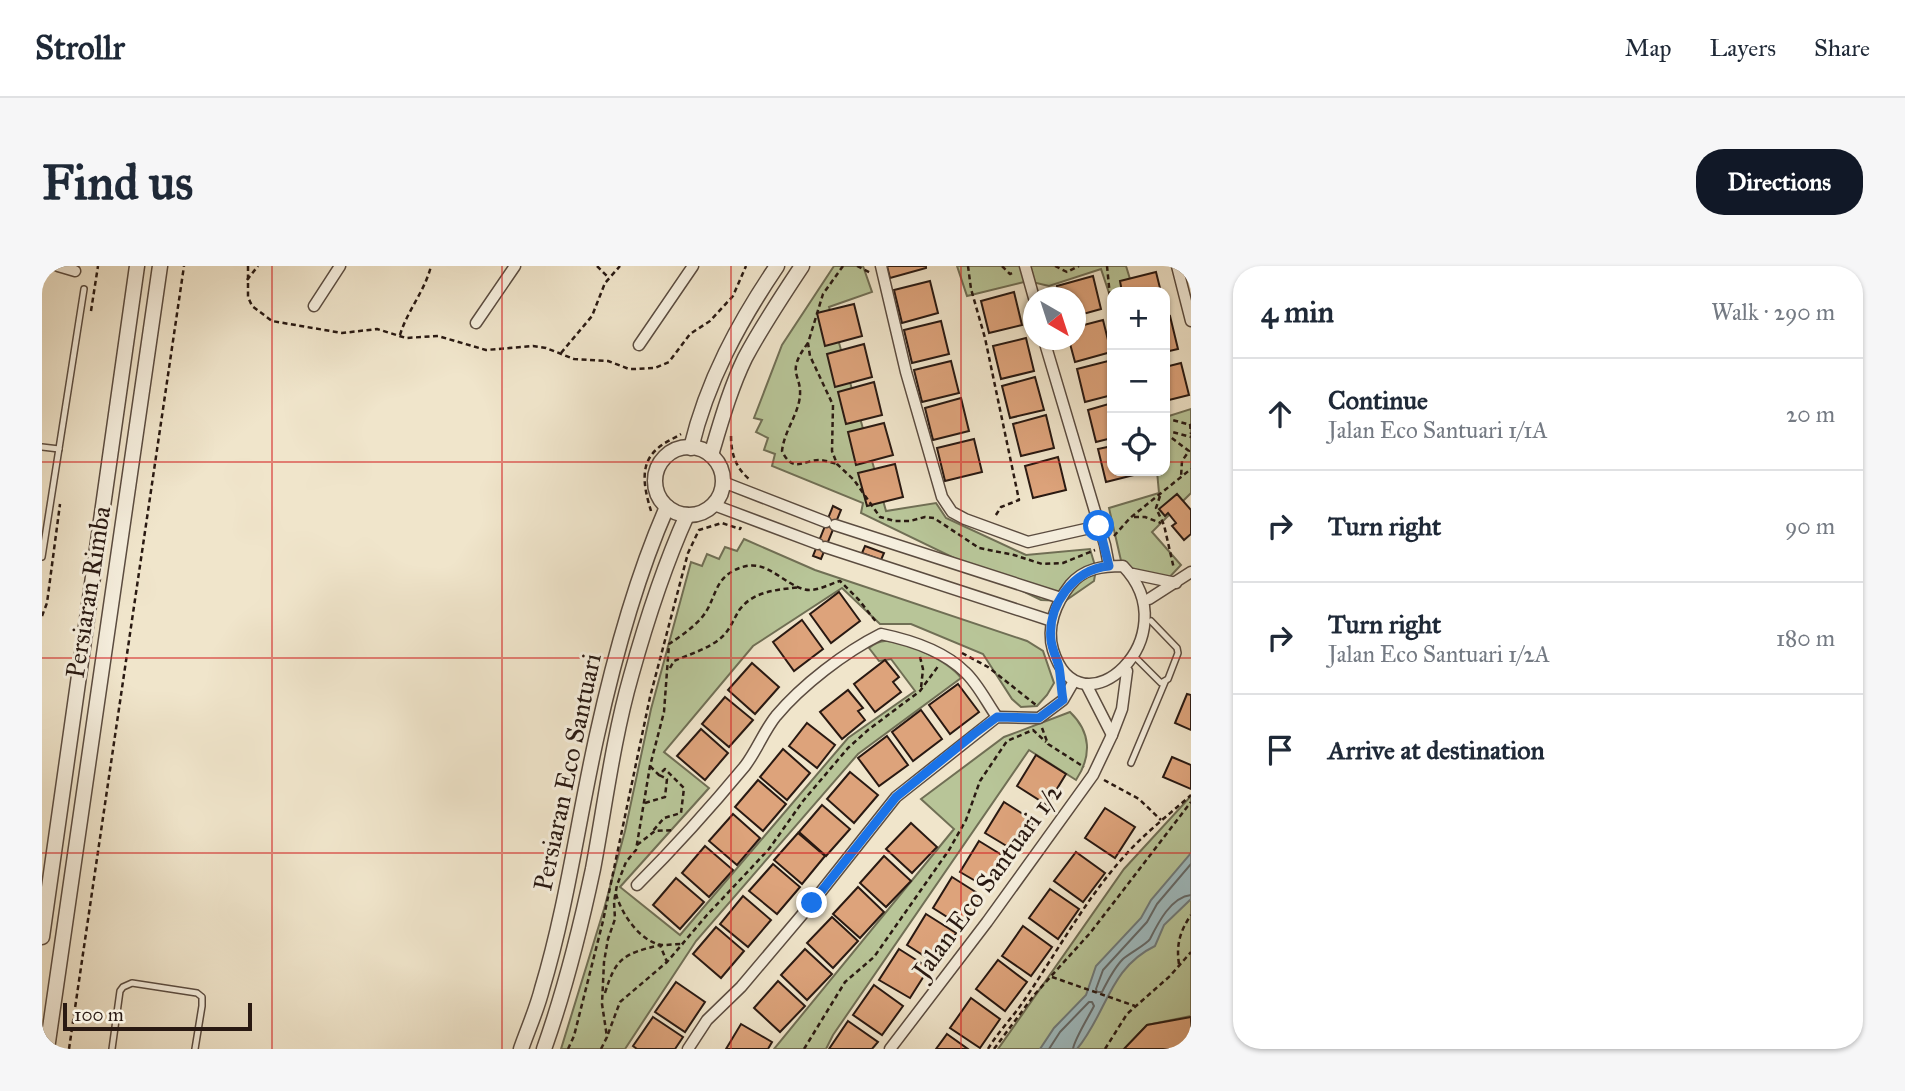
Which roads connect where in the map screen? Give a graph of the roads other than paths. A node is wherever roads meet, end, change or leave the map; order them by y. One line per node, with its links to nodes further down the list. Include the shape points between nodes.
1 (58, 266): 12 (street)
2 (137, 266): 51 (street, Persiaran Rimba)
3 (160, 266): 52 (street, Persiaran Rimba)
4 (340, 266): 15 (street)
5 (515, 266): 17 (street)
6 (693, 266): 18 (street)
7 (777, 266): 21 (street, via 726,351)
8 (802, 266): 23 (street, via 745,359)
9 (881, 266): 28 (street, via 942,497 952,512 1028,542)
10 (1177, 266): 16 (street)
11 (1022, 267): 13 (street)
12 (75, 271)
13 (1030, 287)
14 (84, 289): 22 (lane)
15 (314, 306)
16 (1191, 321)
17 (476, 323)
18 (639, 345)
19 (1047, 350): 28 (street)
20 (42, 447): 22 (lane)
21 (691, 448): 23 (street); 26 (street, via 671,453 657,469 656,490)
22 (59, 450): 31 (lane)
23 (710, 455): 24 (street, via 718,463)
24 (723, 482): 25 (street); 29 (street)
25 (714, 505): 27 (street); 30 (street)
26 (667, 508): 27 (street); 55 (street, Persiaran Eco Santuari, via 612,672 554,944)
27 (687, 515): 56 (street, Persiaran Eco Santuari, via 631,676 574,951)
28 (1099, 526): 32 (street)
29 (855, 532): 30 (street); 36 (street)
30 (846, 555): 38 (street)
31 (42, 557)
32 (1109, 566): 34 (street, via 1123,566); 36 (street, via 1094,568 1073,582)
33 (1191, 572): 35 (street)
34 (1133, 574): 35 (street); 37 (street)
35 (1176, 583): 37 (street)
36 (1061, 598): 38 (street)
37 (1149, 599): 39 (street)
38 (1052, 621): 41 (street, via 1051,641)
39 (1152, 621): 40 (street); 44 (lane, via 1178,653)
40 (1138, 659): 42 (street); 44 (lane)
41 (1058, 664): 43 (street); 46 (street)
42 (1127, 671): 45 (street, via 1105,682); 48 (street, Jalan Eco Santuari 1/2, via 1122,709)
43 (1074, 681): 45 (street); 46 (street)
44 (1165, 682): 49 (lane)
45 (1086, 684): 48 (street)
46 (1063, 700): 47 (street, via 1039,718)
47 (997, 717): 50 (street, via 950,653 881,634 833,664 777,716 750,759); 57 (street, via 896,797 741,987 706,1020)
48 (1112, 735): 58 (street, Jalan Eco Santuari 1/2, via 1093,775)
49 (1131, 763)
50 (637, 885)
51 (42, 937)
52 (47, 1049)
53 (112, 1049): 54 (lane, via 120,991 132,983 202,997)
54 (195, 1049)
55 (521, 1049)
56 (544, 1049)
57 (688, 1049)
58 (890, 1049)

